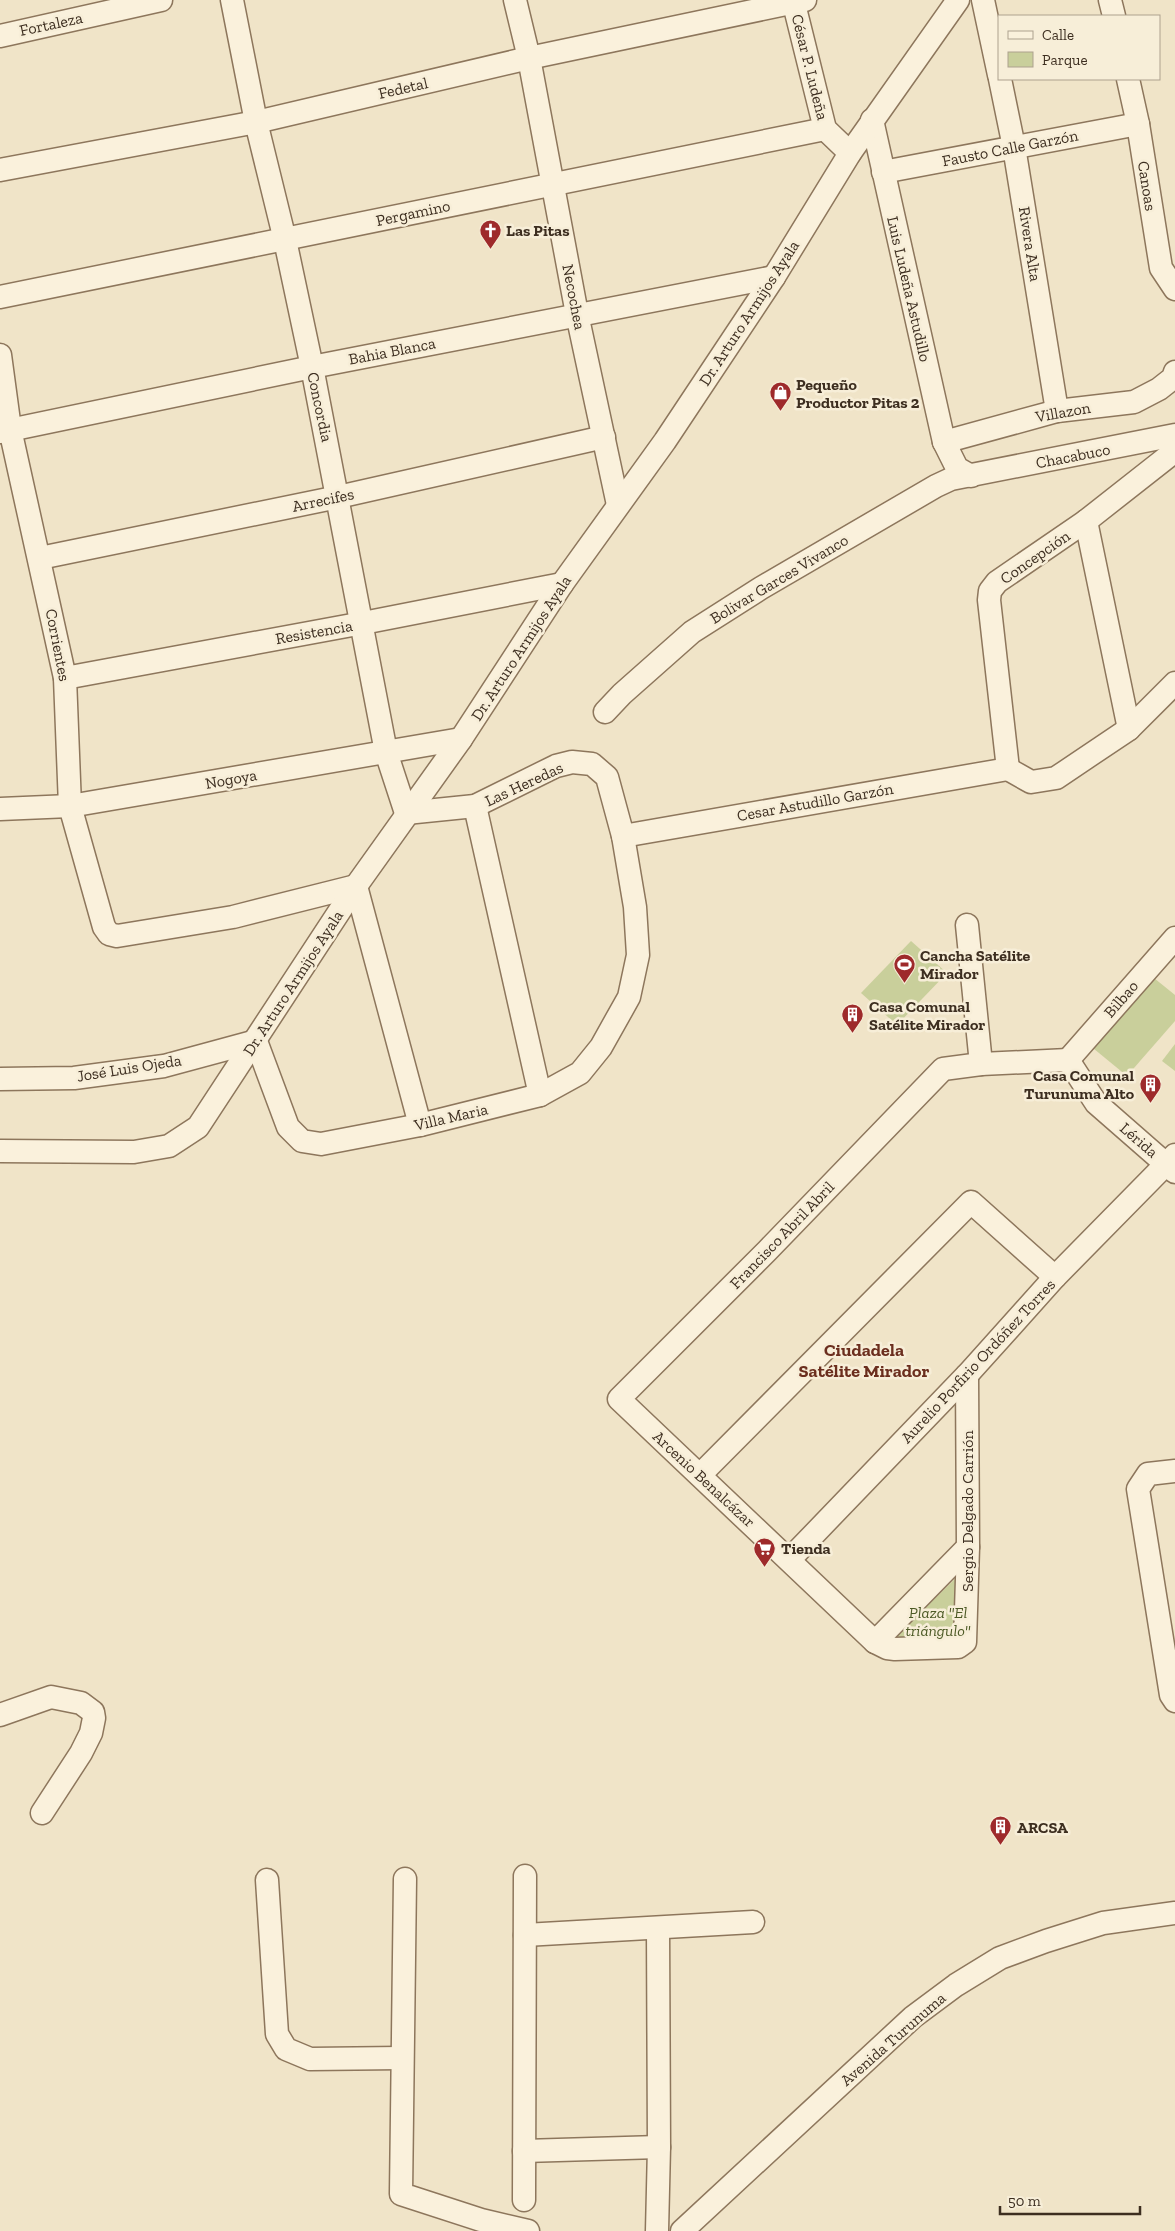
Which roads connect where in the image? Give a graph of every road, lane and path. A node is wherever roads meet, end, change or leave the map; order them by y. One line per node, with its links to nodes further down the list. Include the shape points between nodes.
1 (161, 0): 9 (street, Fortaleza)
2 (232, 0): 15 (street, Concordia)
3 (516, 0): 10 (street, Necochea)
4 (958, 0): 14 (street, Dr. Arturo Armijos Ayala)
5 (983, 0): 11 (street)
6 (1110, 0): 8 (street)
7 (797, 1): 10 (street, Fedetal); 17 (street, César P. Ludeña)
8 (1114, 15)
9 (0, 36)
10 (529, 58): 15 (street, Fedetal); 22 (street, Necochea)
11 (998, 70)
12 (1000, 80): 18 (street, Rivera Alta)
13 (1128, 80): 16 (street, Canoas)
14 (872, 120): 19 (street, Dr. Arturo Armijos Ayala); 21 (street, Luis Ludeña Astudillo)
15 (256, 122): 20 (street, Fedetal); 23 (street, Concordia)
16 (1138, 124): 18 (street, Fausto Calle Garzón); 25 (street, Canoas, via 1161,268)
17 (825, 129): 19 (street, César P. Ludeña); 22 (street, Pergamino)
18 (1014, 147): 21 (street, Fausto Calle Garzón); 31 (street, Rivera Alta)
19 (850, 154): 24 (street, Dr. Arturo Armijos Ayala)
20 (0, 170)
21 (883, 172): 35 (street, Luis Ludeña Astudillo)
22 (552, 184): 23 (street, Pergamino); 27 (street, Necochea)
23 (285, 240): 26 (street, Pergamino); 29 (street, Concordia)
24 (774, 277): 27 (street, Bahia Blanca); 39 (street, Dr. Arturo Armijos Ayala, via 665,442)
25 (1175, 290)
26 (0, 297)
27 (577, 314): 29 (street, Bahia Blanca); 34 (street, Necochea)
28 (0, 355): 32 (street, Corrientes)
29 (312, 366): 32 (street, Bahia Blanca); 38 (street, Concordia)
30 (1175, 372): 31 (street, Villazon, via 1173,378 1159,389 1134,402)
31 (1057, 411): 35 (street, Villazon)
32 (5, 430): 41 (street, Corrientes)
33 (1175, 435): 37 (street, Chacabuco)
34 (604, 436): 38 (street, Arrecifes); 39 (street, Necochea)
35 (944, 442): 37 (street, Luis Ludeña Astudillo, via 957,468)
36 (1175, 450): 40 (street, Concepción)
37 (971, 476): 46 (street, Bolivar Garces Vivanco, via 951,479 936,486 692,632)
38 (338, 497): 41 (street, Arrecifes); 43 (street, Concordia)
39 (618, 505): 42 (street, Dr. Arturo Armijos Ayala)
40 (1086, 521): 47 (street); 50 (street, Concepción, via 997,582 990,591)
41 (40, 558): 44 (street, Corrientes)
42 (562, 584): 43 (street, Resistencia); 48 (street, Dr. Arturo Armijos Ayala)
43 (363, 623): 44 (street, Resistencia); 49 (street, Concordia)
44 (66, 678): 52 (street, Corrientes)
45 (1175, 683): 47 (street)
46 (605, 712)
47 (1129, 728): 50 (street, via 1056,778 1030,782)
48 (461, 739): 49 (street, Nogoya); 55 (street, Dr. Arturo Armijos Ayala)
49 (386, 752): 52 (street, Nogoya); 55 (street, Concordia)
50 (1008, 769): 56 (street, Cesar Astudillo Garzón)
51 (607, 777): 53 (street, Las Heredas, via 592,764 572,762 556,766); 56 (street, Villa Maria)
52 (70, 806): 54 (street, Nogoya); 57 (street, Corrientes, via 104,927 109,934 117,936 233,917)
53 (475, 806): 55 (street, Las Heredas); 64 (street)
54 (0, 809)
55 (406, 813): 57 (street, Dr. Arturo Armijos Ayala)
56 (623, 836): 64 (street, Villa Maria, via 635,907 638,955 629,997 601,1047 580,1073)
57 (356, 886): 60 (street, Dr. Arturo Armijos Ayala); 65 (street)
58 (967, 925): 62 (street)
59 (1175, 938): 61 (street, Bilbao)
60 (256, 1041): 63 (street, José Luis Ojeda, via 164,1066 74,1078); 65 (street, Villa Maria, via 288,1127 302,1141 322,1144); 66 (street, Dr. Arturo Armijos Ayala, via 198,1127 169,1146 134,1152)
61 (1068, 1060): 62 (street); 67 (street, Lérida, via 1096,1103)
62 (981, 1064): 70 (street, Francisco Abril Abril, via 943,1069 768,1251)
63 (0, 1079)
64 (540, 1095): 65 (street, Villa Maria)
65 (420, 1125)
66 (0, 1151)
67 (1172, 1164): 68 (street, Aurelio Porfirio Ordóñez Torres)
68 (1056, 1277): 69 (street, Aurelio Porfirio Ordóñez Torres); 72 (street, via 971,1202)
69 (967, 1375): 73 (street, Sergio Delgado Carrión); 74 (street, Aurelio Porfirio Ordóñez Torres)
70 (619, 1399): 72 (street, Arcenio Benalcázar)
71 (1175, 1470): 77 (street, via 1148,1474 1138,1489 1170,1695)
72 (700, 1475): 74 (street, Arcenio Benalcázar)
73 (968, 1547): 75 (street); 76 (street, Sergio Delgado Carrión)
74 (790, 1560): 75 (street, Arcenio Benalcázar)
75 (875, 1642): 76 (street, Arcenio Benalcázar, via 895,1649)
76 (963, 1646)
77 (1175, 1701)
78 (0, 1715): 79 (street, via 52,1697 81,1704 92,1712 91,1733)
79 (42, 1813)
80 (525, 1876): 86 (street)
81 (405, 1879): 87 (street)
82 (267, 1880): 87 (street, via 277,2034 286,2049 310,2059)
83 (1175, 1913): 94 (street, Avenida Turunuma, via 1103,1923 1046,1941 1000,1958 956,1985 913,2016)
84 (754, 1922): 85 (street)
85 (658, 1928): 86 (street); 88 (street)
86 (525, 1935): 89 (street)
87 (401, 2058): 91 (street, via 401,2194)
88 (659, 2147): 89 (street); 93 (street)
89 (524, 2151): 90 (street)
90 (524, 2200)
91 (475, 2225): 92 (street)
92 (528, 2231)
93 (657, 2231)
94 (682, 2231)

